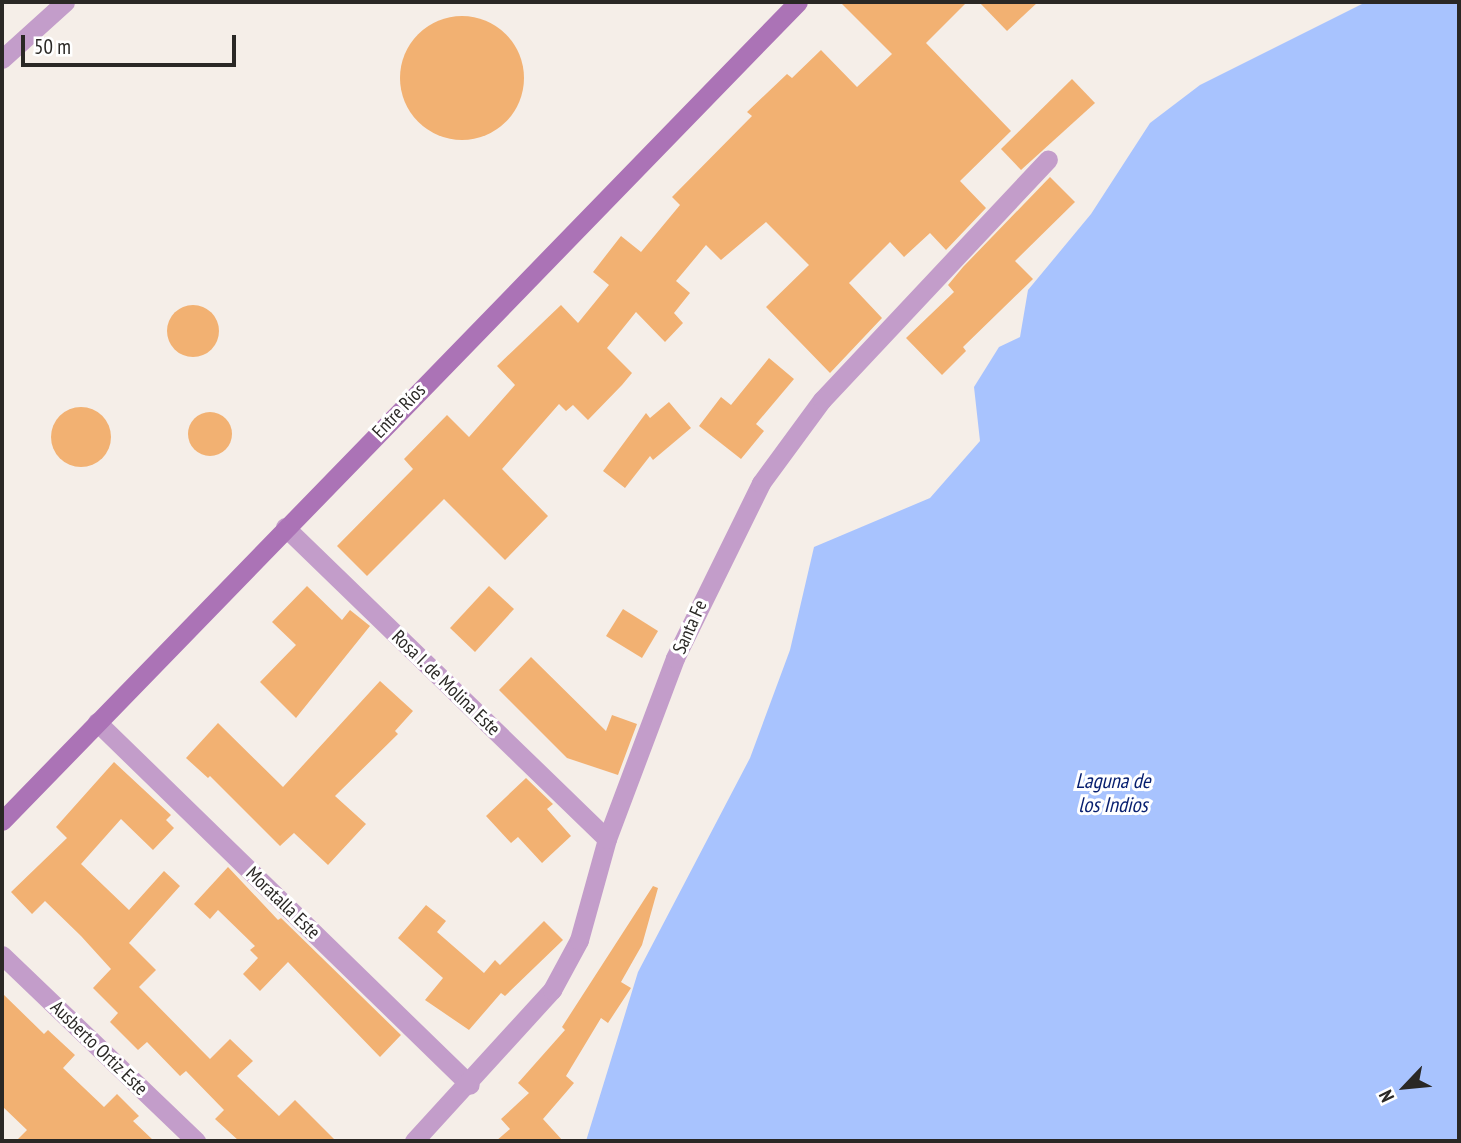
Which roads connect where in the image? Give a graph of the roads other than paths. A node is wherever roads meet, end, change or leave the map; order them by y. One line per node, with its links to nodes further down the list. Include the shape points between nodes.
1 (65, 2): 3 (street)
2 (798, 2): 5 (main road, Entre Ríos)
3 (2, 59)
4 (1048, 159): 8 (street, Santa Fe, via 822,400 761,482 675,659)
5 (285, 527): 6 (main road, Entre Ríos); 8 (street, Rosa I. de Molina Este)
6 (97, 722): 7 (main road, Entre Ríos); 10 (street, Moratalla Este)
7 (2, 821)
8 (607, 839): 10 (street, Santa Fe, via 579,940 552,990)
9 (2, 955): 11 (street, Ausberto Ortiz Este)
10 (470, 1085): 12 (street, Santa Fe)
11 (196, 1141)
12 (414, 1141)

